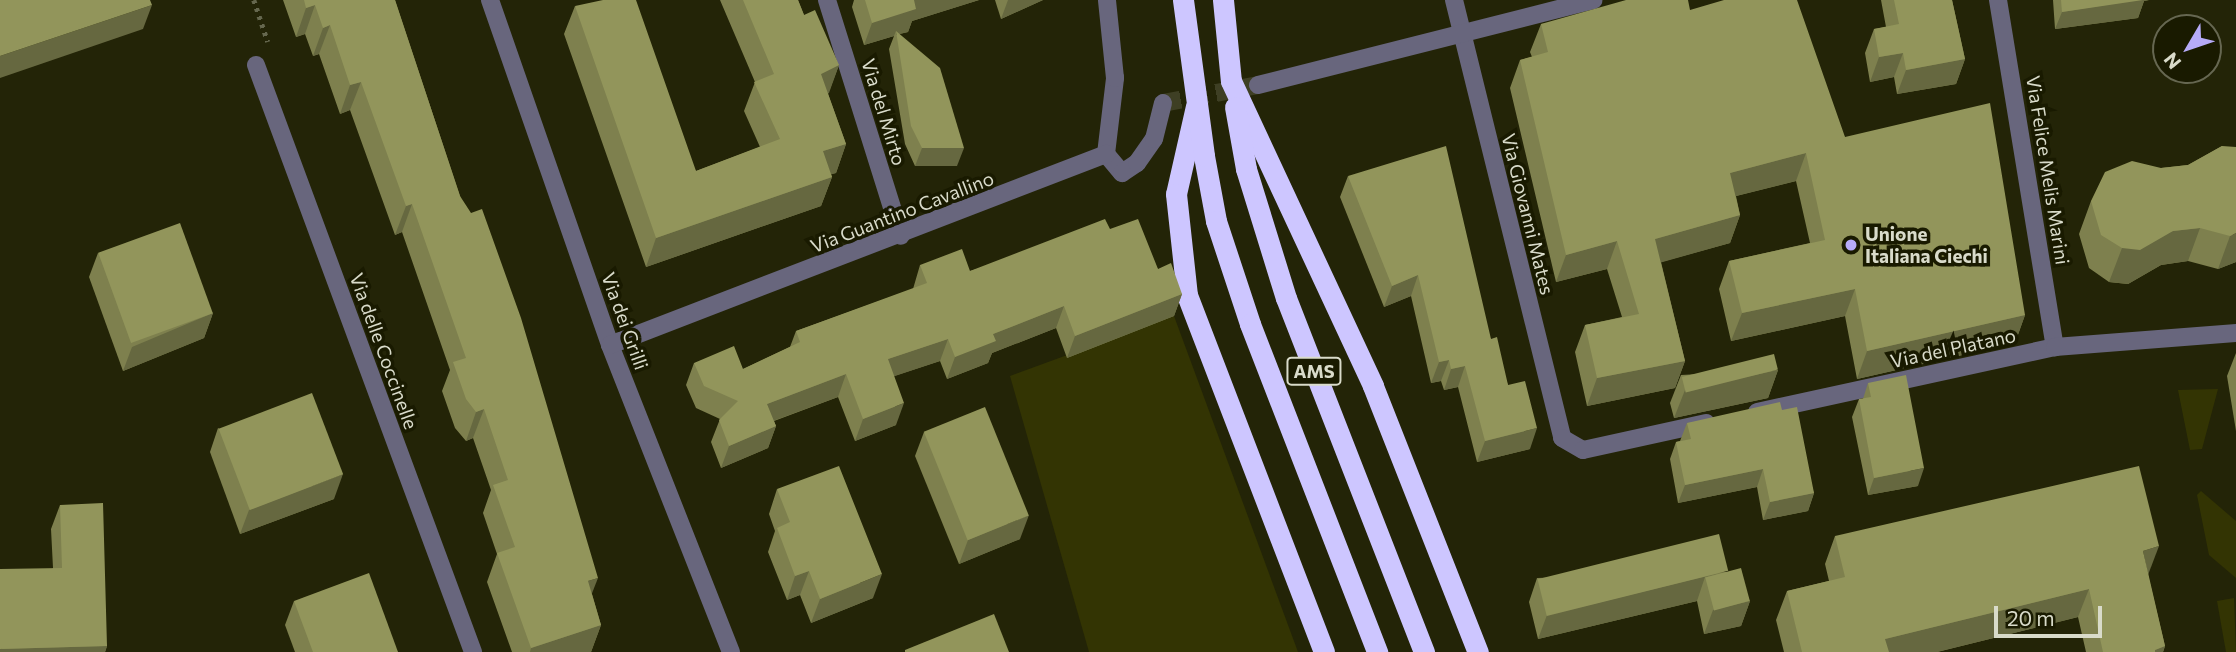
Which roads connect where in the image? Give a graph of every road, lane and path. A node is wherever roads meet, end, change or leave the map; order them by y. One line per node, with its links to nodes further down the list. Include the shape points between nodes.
1 (490, 0): 18 (street, Via dei Grilli)
2 (827, 0): 16 (street, Via del Mirto)
3 (1107, 0): 15 (street, via 1115,78)
4 (1183, 0): 14 (highway, AMS, bridge)
5 (1223, 0): 11 (highway, AMS)
6 (1454, 0): 9 (street, Via Giovanni Mates)
7 (1593, 0): 9 (street)
8 (1998, 0): 19 (street, Via Felice Melis Marini)
9 (1462, 35): 12 (street); 20 (street, Via Giovanni Mates)
10 (256, 65): 21 (street, Via delle Coccinelle)
11 (1231, 81): 25 (highway, AMS, bridge, via 1246,169 1282,287); 26 (highway, bridge, via 1373,386)
12 (1258, 85)
13 (1163, 103): 15 (street, via 1154,139 1137,163 1122,173)
14 (1196, 106): 23 (highway, via 1176,194 1187,295); 24 (highway, AMS, bridge, via 1216,221 1233,275)
15 (1106, 155): 16 (street, Via Guantino Cavallino)
16 (901, 236): 18 (street, Via Guantino Cavallino)
17 (2236, 333): 19 (street, Via del Platano)
18 (610, 345): 22 (street, Via dei Grilli)
19 (2055, 347): 20 (street, Via del Platano, via 1583,450)
20 (1562, 438)
21 (473, 652)
22 (731, 652)
23 (1324, 652)
24 (1377, 652)
25 (1424, 652)
26 (1478, 652)

